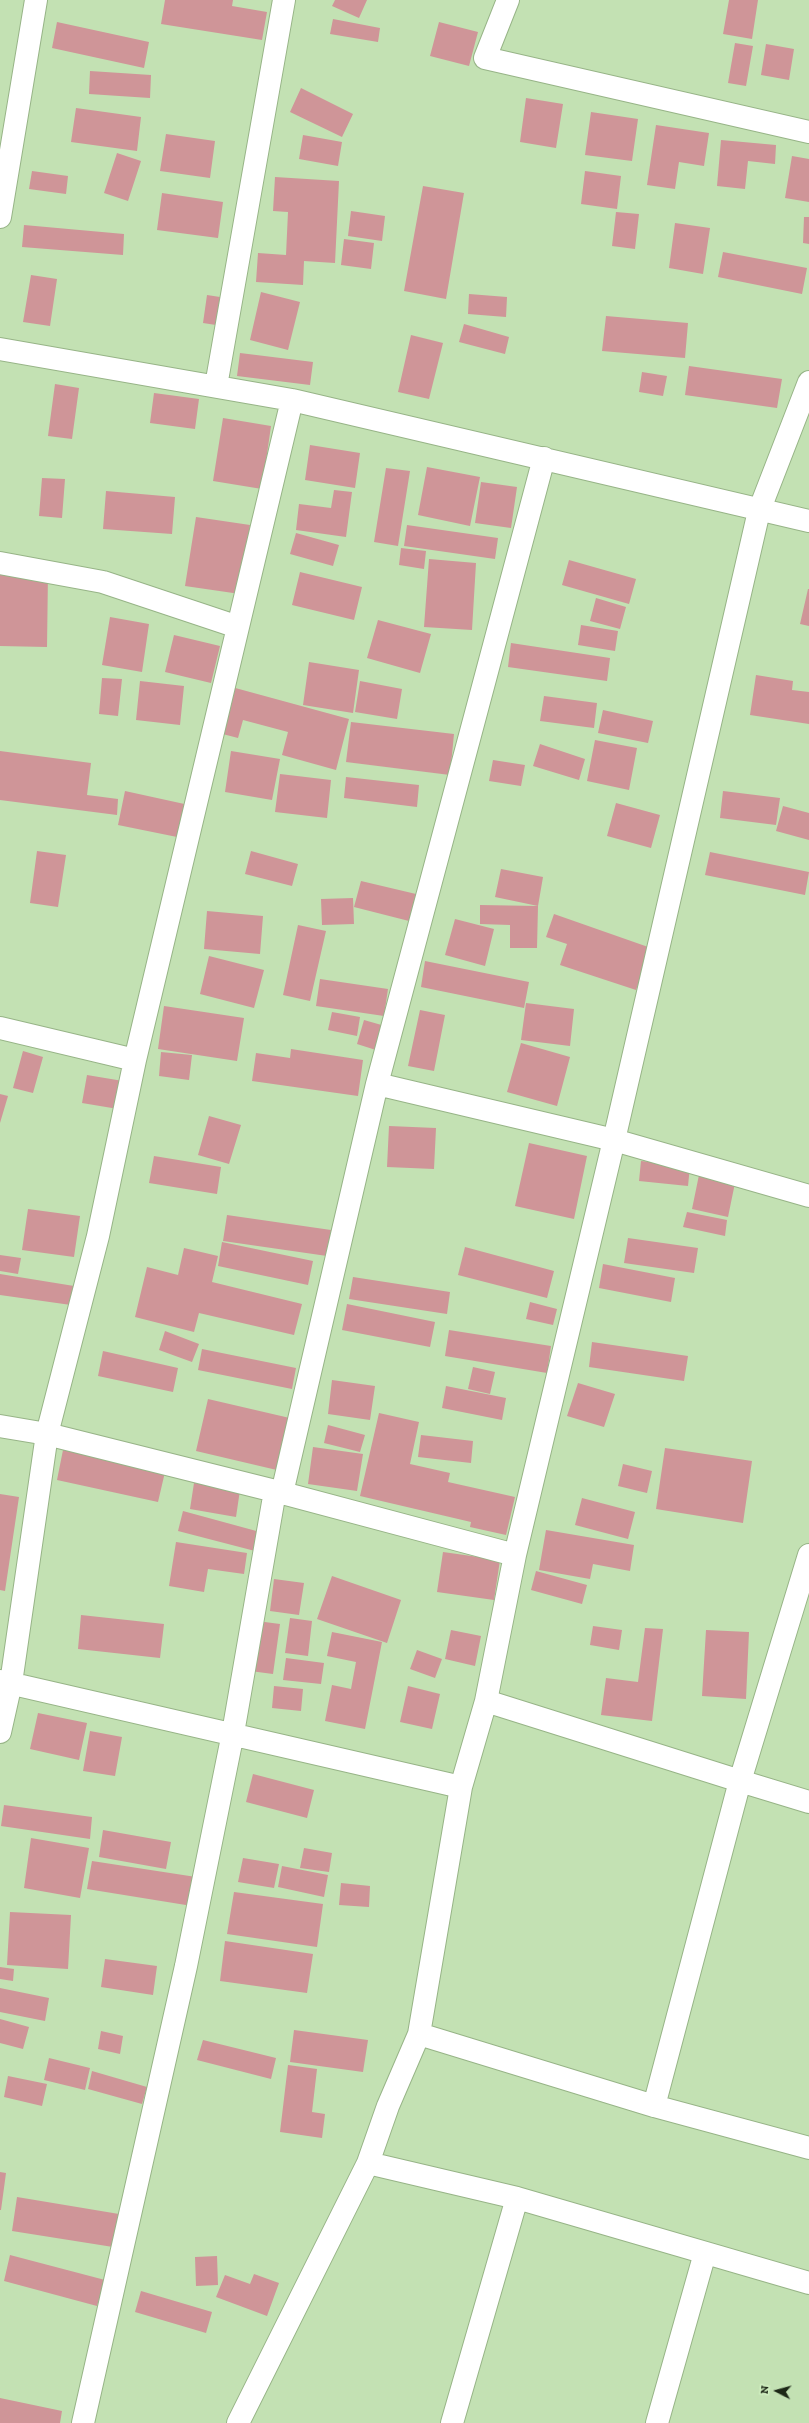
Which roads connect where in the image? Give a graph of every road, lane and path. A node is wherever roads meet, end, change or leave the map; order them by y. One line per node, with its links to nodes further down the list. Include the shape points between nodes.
1 (36, 0): 5 (street)
2 (284, 0): 8 (street)
3 (508, 0): 4 (street, via 485,58)
4 (809, 132)
5 (0, 217)
6 (0, 349): 8 (street)
7 (809, 382): 11 (street)
8 (216, 386): 9 (street)
9 (292, 400): 10 (street); 14 (street)
10 (544, 458): 11 (street); 17 (street)
11 (759, 511): 12 (street); 18 (street)
12 (809, 521)
13 (0, 563): 14 (street, via 103,582)
14 (238, 627): 16 (street)
15 (0, 1028): 16 (street)
16 (135, 1060): 21 (street, via 98,1236)
17 (377, 1084): 18 (street); 22 (street)
18 (614, 1140): 19 (street); 23 (street)
19 (809, 1196)
20 (0, 1426): 21 (street)
21 (47, 1434): 22 (street); 25 (street)
22 (278, 1492): 23 (street); 28 (street)
23 (515, 1555): 26 (street)
24 (809, 1555): 29 (street)
25 (6, 1682): 27 (street); 28 (street)
26 (486, 1701): 29 (street); 30 (street)
27 (0, 1732)
28 (233, 1733): 30 (street); 39 (street, via 186,1966)
29 (740, 1781): 31 (street); 33 (street)
30 (461, 1787): 32 (street)
31 (809, 1802)
32 (419, 2034): 33 (street); 35 (street, via 388,2106)
33 (654, 2106): 34 (street)
34 (809, 2148)
35 (368, 2163): 36 (street); 40 (street)
36 (517, 2198): 37 (street); 41 (street)
37 (705, 2253): 38 (street); 42 (street)
38 (809, 2283)
39 (83, 2423)
40 (238, 2423)
41 (452, 2423)
42 (657, 2423)

